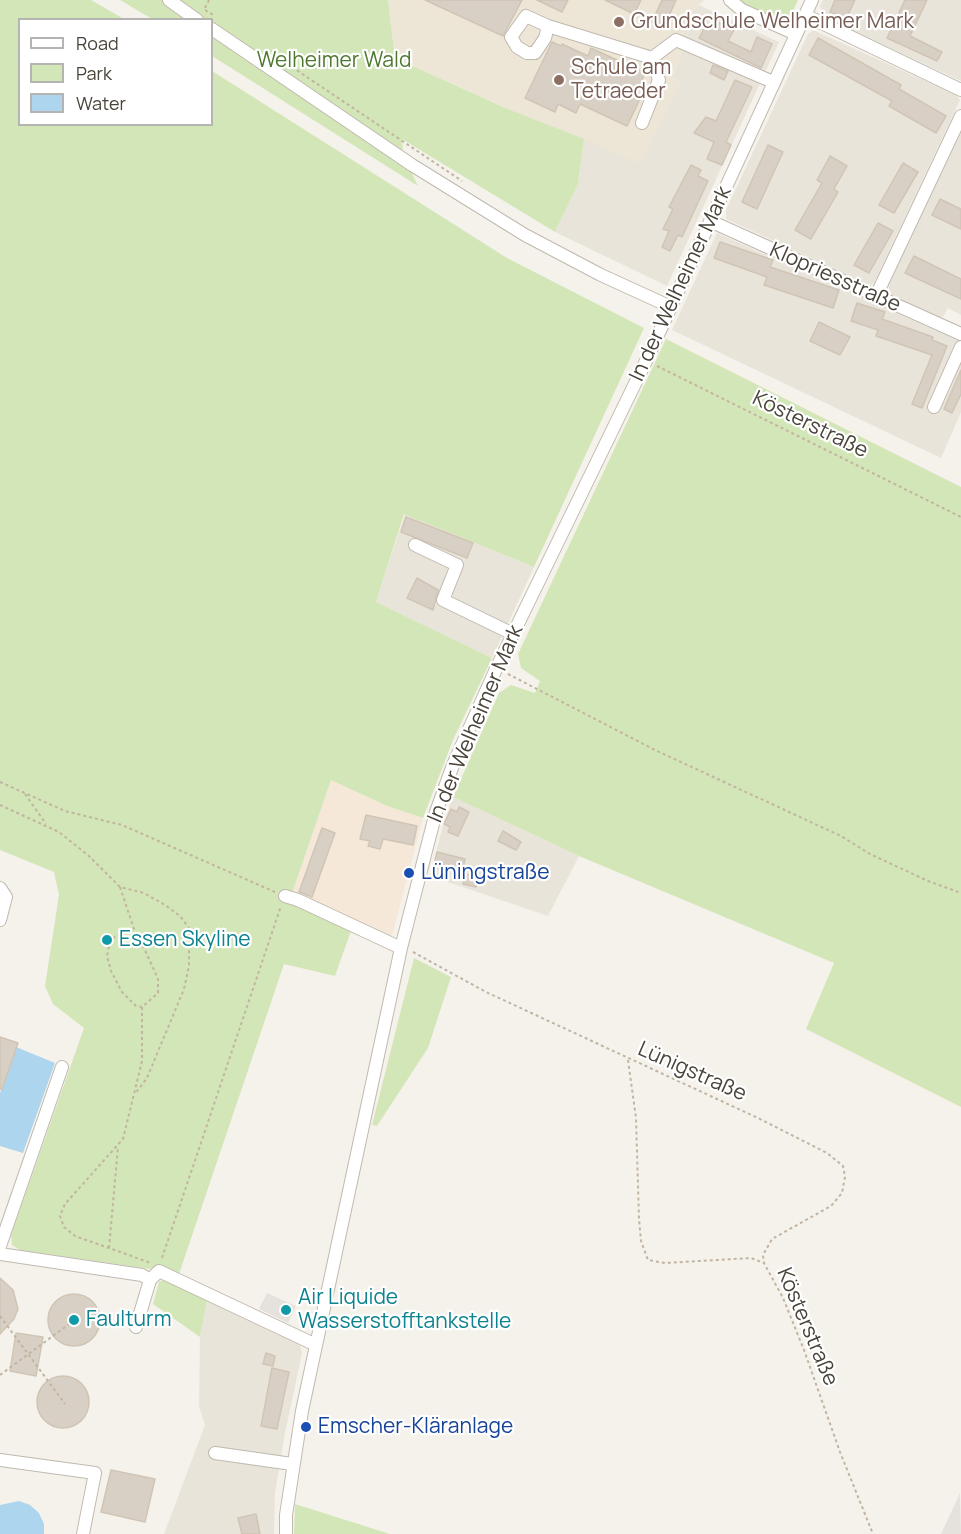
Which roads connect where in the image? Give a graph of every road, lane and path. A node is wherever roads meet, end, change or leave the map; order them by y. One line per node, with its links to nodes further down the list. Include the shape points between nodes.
1 (169, 0): 5 (street)
2 (209, 0): 5 (path)
3 (730, 0): 11 (street, via 742,10)
4 (812, 0): 6 (street, In der Welheimer Mark)
5 (201, 14)
6 (805, 15): 11 (street, In der Welheimer Mark); 15 (street)
7 (213, 18): 8 (path)
8 (224, 22)
9 (548, 26): 13 (street)
10 (213, 30): 21 (street, via 412,165 516,229)
11 (796, 34): 14 (street, In der Welheimer Mark)
12 (274, 55): 18 (path)
13 (652, 58): 14 (street, via 676,39); 17 (street, via 659,80)
14 (773, 82): 19 (street, In der Welheimer Mark)
15 (961, 90)
16 (961, 116): 20 (street)
17 (642, 123)
18 (467, 183)
19 (710, 221): 20 (street, Klopriesstraße); 21 (street, In der Welheimer Mark)
20 (876, 296): 22 (street, Klopriesstraße)
21 (671, 307): 24 (street, In der Welheimer Mark)
22 (961, 334)
23 (961, 347): 25 (street)
24 (646, 361): 26 (path, Kösterstraße); 28 (street, In der Welheimer Mark)
25 (934, 407)
26 (961, 517)
27 (415, 545): 28 (street, via 457,565 443,600)
28 (513, 634): 29 (street, In der Welheimer Mark)
29 (496, 669): 36 (path, via 655,750 841,836 870,854); 40 (street, In der Welheimer Mark, via 436,812)
30 (0, 782): 31 (path)
31 (25, 794): 33 (path); 37 (path, via 65,810 122,825)
32 (0, 806): 33 (path)
33 (47, 825): 34 (path, via 89,856)
34 (120, 887): 39 (path); 44 (path, via 144,893 173,910 189,928 191,942 184,988 147,1078)
35 (0, 888): 38 (street, via 6,897)
36 (961, 893)
37 (285, 896): 40 (street); 50 (path)
38 (0, 920)
39 (136, 939): 41 (path, via 155,969 159,987 155,998); 41 (path, via 123,934 116,936 107,956 122,992)
40 (401, 948): 42 (path, Lünigstraße, via 417,953 486,993); 54 (street, In der Welheimer Mark)
41 (142, 1007): 44 (path, via 142,1061)
42 (628, 1059): 49 (path, Kösterstraße, via 636,1118 641,1241 648,1260 665,1263 751,1258); 49 (path, Lünigstraße, via 758,1118 827,1153 843,1166 842,1193 831,1206 772,1239 763,1255)
43 (62, 1067): 46 (street)
44 (135, 1094): 45 (path)
45 (118, 1146): 47 (path); 47 (path, via 60,1212 61,1221 71,1233)
46 (0, 1246)
47 (109, 1248): 50 (path, via 154,1264)
48 (0, 1254): 50 (street)
49 (764, 1263): 63 (path, Kösterstraße, via 804,1350)
50 (155, 1276): 53 (street); 54 (street)
51 (0, 1316): 55 (path)
52 (76, 1319): 55 (path)
53 (136, 1327)
54 (316, 1346): 60 (street, In der Welheimer Mark)
55 (28, 1354): 56 (path); 57 (path)
56 (0, 1375)
57 (65, 1404)
58 (215, 1453): 60 (street)
59 (0, 1460): 61 (street, via 95,1473)
60 (292, 1464): 62 (street, In der Welheimer Mark)
61 (82, 1534)
62 (286, 1534)
63 (873, 1534)

